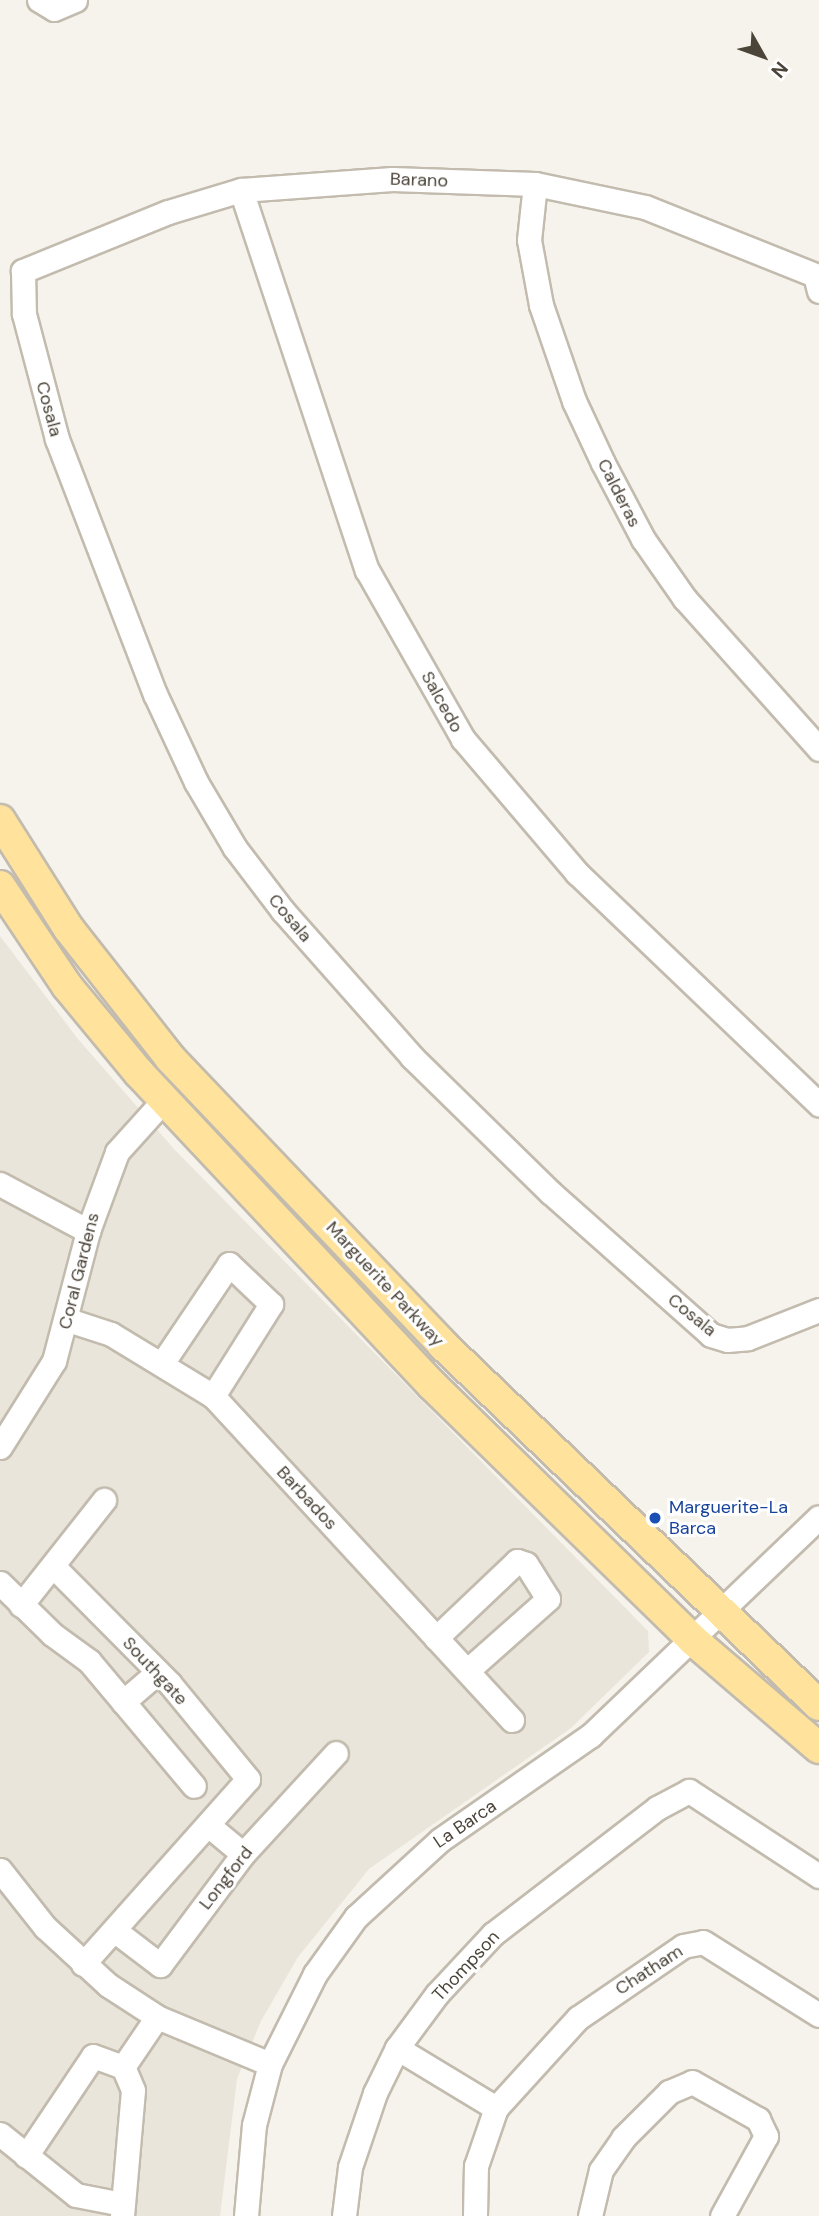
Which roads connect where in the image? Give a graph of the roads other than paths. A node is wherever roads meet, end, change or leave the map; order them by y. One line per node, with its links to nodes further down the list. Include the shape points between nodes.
1 (39, 0): 2 (street, via 54,9)
2 (75, 0)
3 (535, 184): 4 (street, Barano, via 339,179); 6 (street, Barano, via 645,207); 7 (street, Calderas, via 529,240 541,305 574,401 603,463 643,539 685,599)
4 (241, 190): 5 (street, Barano, via 168,212); 11 (street, Salcedo, via 367,570 463,739 577,873)
5 (23, 271): 14 (street, Cosala, via 24,314 57,439 155,694 196,782 235,848 283,911 412,1057 711,1335 748,1338)
6 (817, 283)
7 (819, 749)
8 (0, 820): 24 (main road, Marguerite Parkway, via 69,929 170,1058 442,1345)
9 (0, 886): 10 (main road, Marguerite Parkway, via 67,986)
10 (164, 1100): 13 (street, Coral Gardens, via 117,1152); 26 (main road, Marguerite Parkway, via 432,1385)
11 (819, 1104)
12 (0, 1184): 13 (street)
13 (88, 1231): 15 (street, Coral Gardens)
14 (819, 1310)
15 (68, 1320): 16 (street, Barbados, via 111,1334); 18 (street, Coral Gardens, via 37,1396)
16 (163, 1362): 17 (street, Barbados); 17 (street, via 229,1264 271,1304)
17 (213, 1396): 25 (street, Barbados)
18 (0, 1447)
19 (104, 1500): 21 (street)
20 (819, 1517): 24 (street, La Barca)
21 (55, 1569): 23 (street); 28 (street, Southgate)
22 (0, 1583): 23 (street)
23 (21, 1605): 29 (street, via 89,1661)
24 (720, 1613): 26 (street, La Barca); 30 (main road, Marguerite Parkway)
25 (436, 1638): 27 (street, Barbados); 27 (street, via 517,1561 526,1564 548,1599)
26 (693, 1640): 32 (main road, Marguerite Parkway); 44 (street, La Barca, via 559,1761 440,1840 355,1917 315,1973)
27 (467, 1671): 31 (street, Barbados)
28 (158, 1672): 29 (street); 35 (street, Southgate, via 248,1779)
29 (123, 1702): 34 (street)
30 (819, 1705)
31 (512, 1720)
32 (819, 1748)
33 (336, 1753): 36 (street, Longford)
34 (194, 1786)
35 (208, 1825): 36 (street); 39 (street)
36 (243, 1854): 39 (street, Longford, via 160,1965)
37 (0, 1870): 40 (street)
38 (819, 1876): 43 (street, Thompson, via 689,1791 657,1808 493,1934 437,1994)
39 (114, 1930): 40 (street)
40 (83, 1965): 42 (street)
41 (819, 2015): 46 (street, Chatham, via 695,1941 578,2018)
42 (158, 2017): 44 (street); 45 (street)
43 (397, 2048): 46 (street); 51 (street, Thompson, via 375,2093 350,2167)
44 (270, 2064): 50 (street, La Barca, via 254,2125)
45 (123, 2067): 48 (street, via 93,2056); 49 (street, via 133,2090)
46 (496, 2108): 52 (street, via 476,2166)
47 (0, 2134): 48 (street)
48 (26, 2156): 49 (street, via 76,2194)
49 (122, 2210)
50 (246, 2216)
51 (344, 2216)
52 (474, 2216)
53 (590, 2216): 54 (street, via 595,2185 610,2156 680,2085 704,2086 758,2119 765,2146)
54 (722, 2216)

